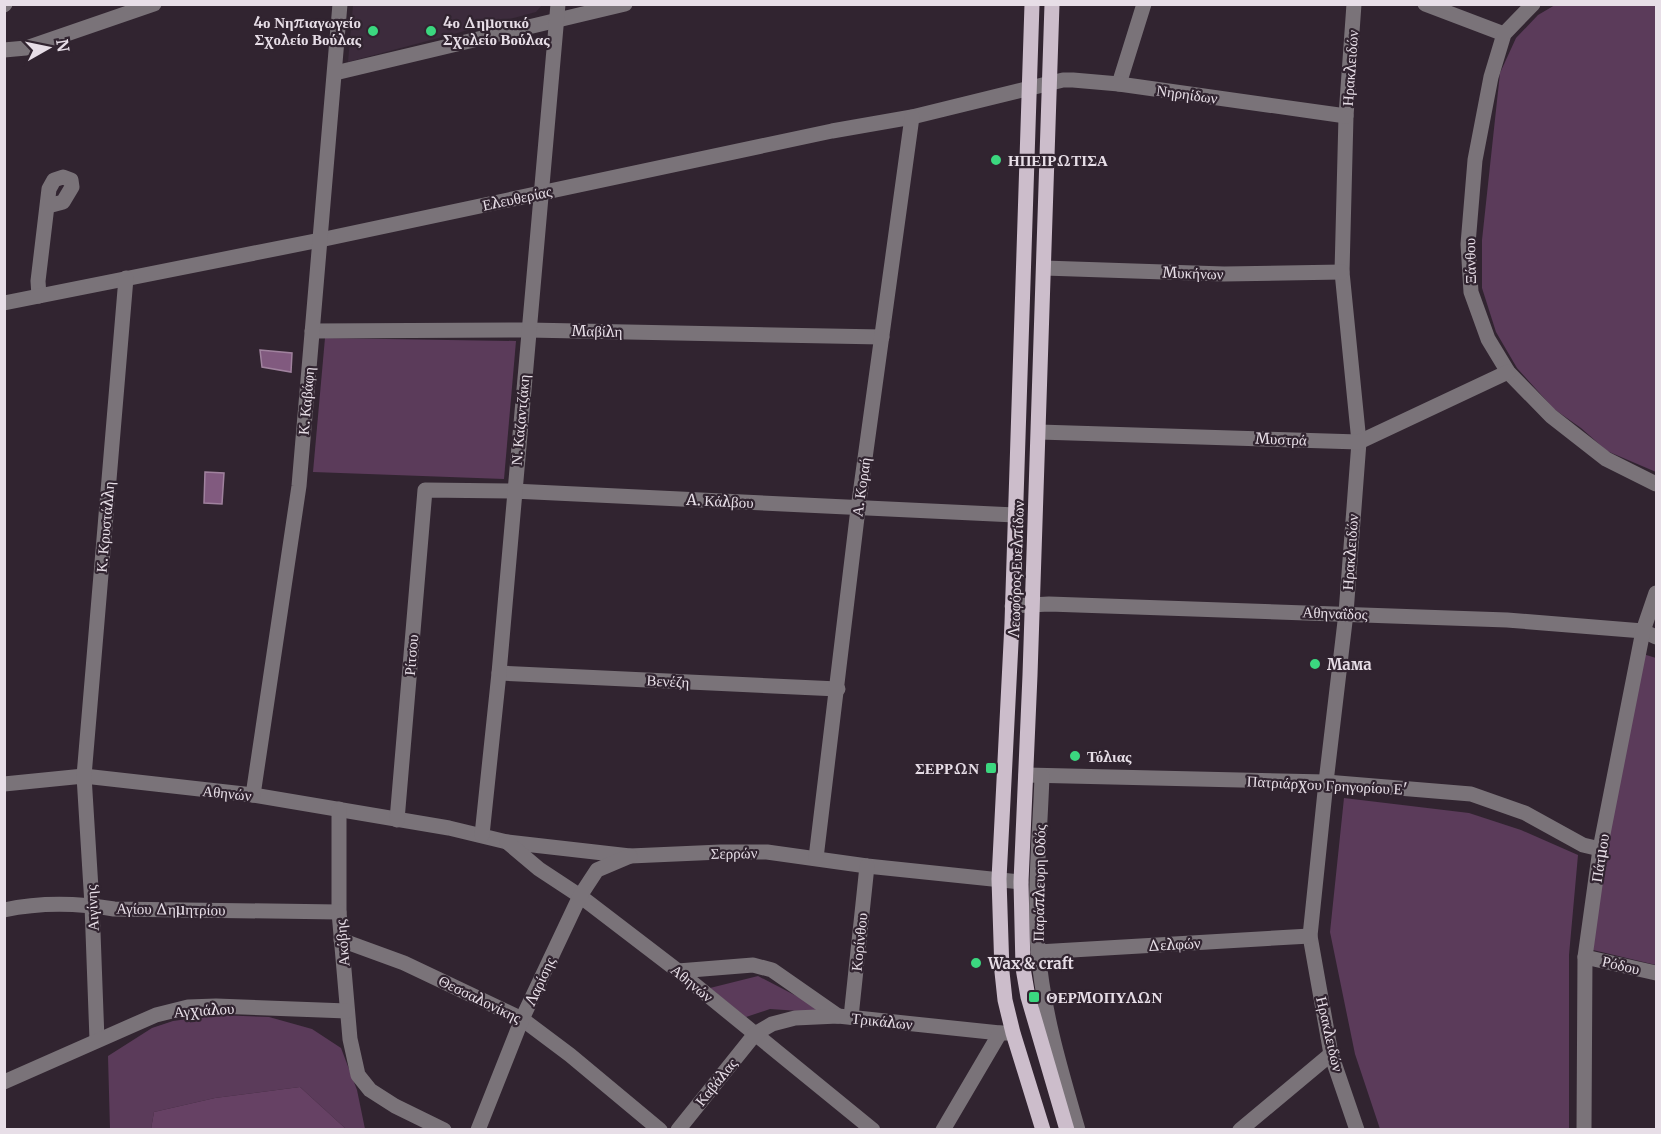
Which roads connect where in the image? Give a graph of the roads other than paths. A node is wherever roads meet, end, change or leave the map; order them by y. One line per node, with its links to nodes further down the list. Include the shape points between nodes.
1 (154, 4): 13 (street, via 26,48)
2 (340, 4): 14 (street, Κ. Καβάφη)
3 (558, 4): 11 (street, Ν. Καζαντζάκη)
4 (625, 4): 11 (street)
5 (1032, 4): 17 (main road, Λεωφόρος Ευελπίδων)
6 (1052, 4): 15 (main road, Λεωφόρος Ευελπίδων)
7 (1144, 4): 16 (street)
8 (1354, 4): 19 (street, Ηρακλειδών)
9 (1425, 4): 12 (street)
10 (1533, 4): 12 (street, Ξάνθου)
11 (557, 21): 14 (street); 20 (street, Ν. Καζαντζάκη)
12 (1504, 34): 31 (street, Ξάνθου, via 1491,77 1475,160 1468,244 1471,292 1488,339)
13 (4, 50)
14 (335, 73): 22 (street, Κ. Καβάφη)
15 (1050, 84): 16 (street, Νηρηίδων, via 1073,80); 17 (street, Νηρηίδων); 23 (main road, Λεωφόρος Ευελπίδων)
16 (1119, 84): 19 (street, Νηρηίδων)
17 (1029, 89): 18 (street, Ελευθερίας); 38 (main road, Λεωφόρος Ευελπίδων)
18 (912, 117): 20 (street, Ελευθερίας); 30 (street, Α. Κοραή)
19 (1346, 117): 24 (street, Ηρακλειδών)
20 (542, 192): 22 (street, Ελευθερίας); 28 (street, Ν. Καζαντζάκη)
21 (48, 206): 26 (street)
22 (320, 240): 25 (street, Ελευθερίας); 29 (street, Κ. Καβάφη)
23 (1044, 268): 24 (street, Μυκήνων, via 1224,274); 32 (main road, Λεωφόρος Ευελπίδων)
24 (1342, 272): 33 (street, Ηρακλειδών)
25 (126, 278): 26 (street, Ελευθερίας); 47 (street, Κ. Κρυστάλλη)
26 (39, 296): 27 (street, Ελευθερίας)
27 (4, 303)
28 (528, 330): 29 (street, Μαβίλη); 30 (street, Μαβίλη); 36 (street, Ν. Καζαντζάκη)
29 (312, 331): 51 (street, Κ. Καβάφη, via 298,486)
30 (882, 337): 37 (street, Α. Κοραή)
31 (1508, 372): 33 (street, Μυστρά); 34 (street, Ξάνθου, via 1551,416 1606,459)
32 (1038, 432): 33 (street, Μυστρά); 41 (main road, Λεωφόρος Ευελπίδων)
33 (1359, 442): 42 (street, Ηρακλειδών)
34 (1656, 484)
35 (425, 490): 36 (street, A. Κάλβου); 53 (street, Ρίτσου)
36 (513, 491): 37 (street, A. Κάλβου); 44 (street, Ν. Καζαντζάκη)
37 (858, 508): 38 (street, A. Κάλβου); 45 (street, Α. Κοραή)
38 (1015, 515): 40 (main road, Λεωφόρος Ευελπίδων)
39 (1656, 593): 43 (street, Πάτμου)
40 (1012, 606): 41 (street, Αθηναΐδος); 61 (main road, Λεωφόρος Ευελπίδων)
41 (1032, 606): 42 (street, Αθηναΐδος); 46 (main road, Λεωφόρος Ευελπίδων)
42 (1346, 613): 43 (street, Αθηναΐδος, via 1507,620); 49 (street, Ηρακλειδών)
43 (1650, 634): 57 (street, Πάτμου)
44 (499, 673): 45 (street, Βενέζη); 55 (street, Ν. Καζαντζάκη)
45 (838, 689): 59 (street, Α. Κοραή)
46 (1026, 775): 48 (street, Πατριάρχου Γρηγορίου Ε'); 62 (main road, Λεωφόρος Ευελπίδων)
47 (84, 776): 50 (street, Αθηνών); 51 (street, Αθηνών); 64 (street, Αιγίνης)
48 (1042, 776): 49 (street, Πατριάρχου Γρηγορίου Ε'); 69 (street, Παράπλευρη Οδός)
49 (1326, 782): 57 (street, Πατριάρχου Γρηγορίου Ε', via 1471,794 1525,813 1583,845); 67 (street, Ηρακλειδών)
50 (4, 784)
51 (253, 795): 52 (street, Αθηνών)
52 (339, 809): 53 (street, Αθηνών); 66 (street, Ακόβης)
53 (397, 820): 54 (street, Αθηνών)
54 (449, 828): 55 (street, Σερρών)
55 (482, 835): 56 (street, Σερρών)
56 (507, 842): 58 (street, Σερρών); 63 (street, Αθηνών)
57 (1600, 849): 70 (street, Πάτμου)
58 (630, 856): 59 (street, Σερρών, via 755,852); 63 (street, Λαρίσης, via 597,870)
59 (816, 858): 60 (street, Σερρών)
60 (867, 866): 61 (street, Σερρών); 74 (street, Κορίνθου)
61 (999, 879): 62 (street, Σερρών); 76 (main road, Λεωφόρος Ευελπίδων)
62 (1021, 882): 88 (main road, Λεωφόρος Ευελπίδων, via 1023,968 1028,997)
63 (580, 896): 71 (street, Αθηνών); 75 (street, Λαρίσης)
64 (92, 905): 65 (street, Αγίου Δημητρίου, via 57,903); 66 (street, Αγίου Δημητρίου, via 114,909); 78 (street, Αιγίνης)
65 (4, 910)
66 (339, 912): 68 (street, Ακόβης)
67 (1310, 936): 69 (street, Δελφών); 79 (street, Ηρακλειδών)
68 (341, 940): 73 (street, Ακόβης); 75 (street, Θεσσαλονίκης, via 404,963)
69 (1038, 952): 89 (street, Παράπλευρη Οδός, via 1052,1040)
70 (1585, 957): 72 (street, Ρόδου); 92 (street, Πάτμου)
71 (678, 971): 74 (street, via 763,967); 77 (street, Αθηνών)
72 (1656, 973)
73 (347, 1011): 78 (street, Αγχιάλου, via 188,1007 156,1015); 81 (street, Ακόβης, via 358,1075 370,1090)
74 (844, 1017): 76 (street, Τρικάλων); 77 (street, Τρικάλων, via 795,1018)
75 (522, 1019): 82 (street, Λαρίσης); 83 (street, Θεσσαλονίκης)
76 (1006, 1033): 86 (street); 87 (main road, Λεωφόρος Ευελπίδων)
77 (755, 1034): 84 (street, Καβάλας); 85 (street, Αθηνών)
78 (97, 1040): 80 (street, Αγχιάλου)
79 (1331, 1054): 90 (street); 91 (street, Ηρακλειδών)
80 (4, 1082)
81 (444, 1130)
82 (478, 1130)
83 (660, 1130)
84 (678, 1130)
85 (873, 1130)
86 (943, 1130)
87 (1043, 1130)
88 (1067, 1130)
89 (1078, 1130)
90 (1240, 1130)
91 (1357, 1130)
92 (1584, 1130)

